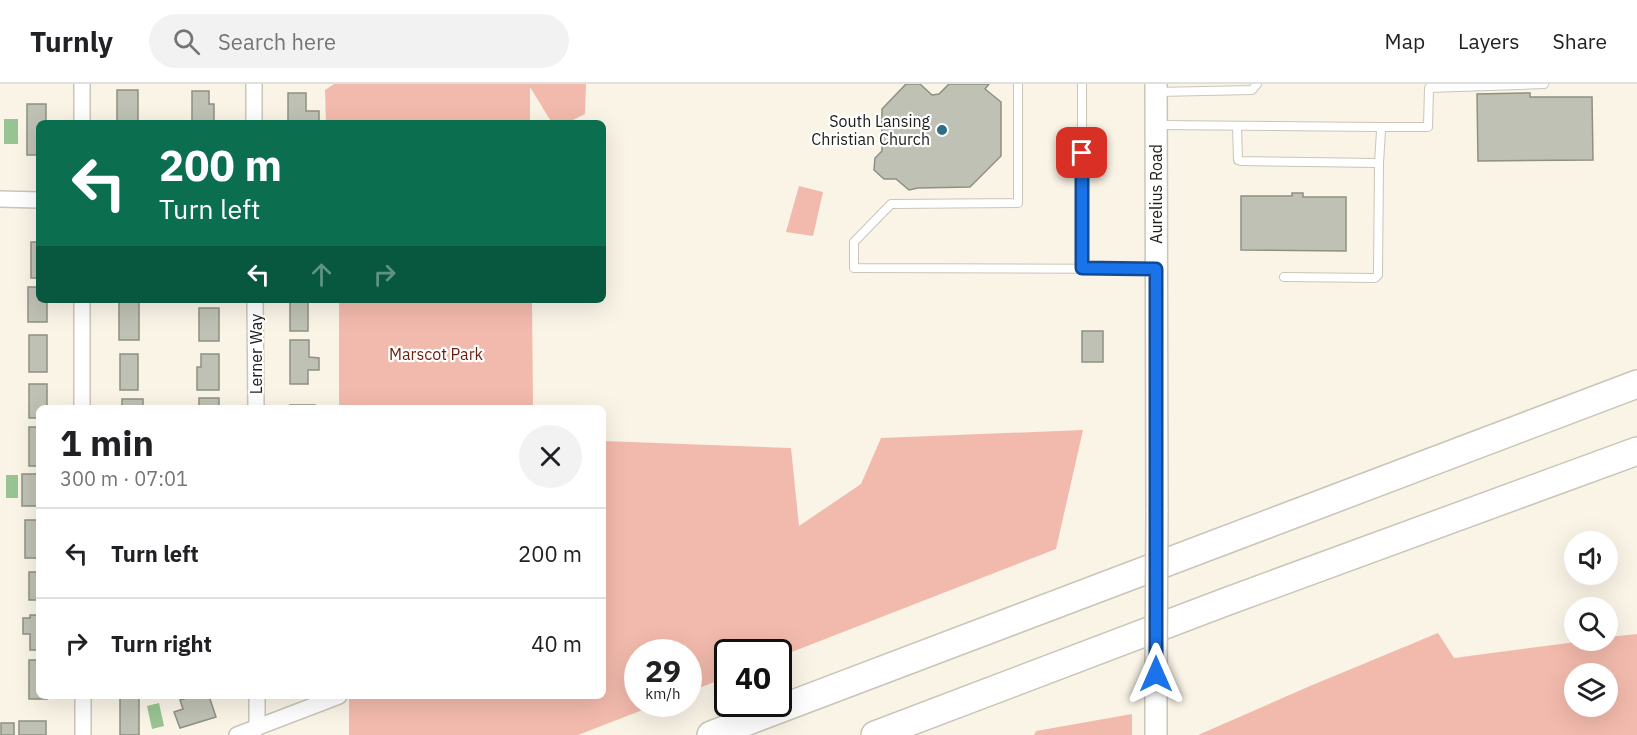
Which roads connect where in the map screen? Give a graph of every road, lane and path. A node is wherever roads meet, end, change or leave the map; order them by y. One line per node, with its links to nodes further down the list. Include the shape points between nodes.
1 (82, 84): 8 (street)
2 (254, 84): 9 (street)
3 (1018, 84): 16 (lane, via 1018,203 891,204 854,242 854,268)
4 (1082, 84): 16 (lane)
5 (1257, 84): 7 (lane, via 1252,90)
6 (1544, 84): 12 (lane, via 1429,88 1428,127)
7 (1156, 88): 10 (street, Aurelius Road)
8 (82, 120)
9 (254, 120)
10 (1156, 125): 11 (lane); 17 (street, Aurelius Road)
11 (1237, 126): 12 (lane); 13 (lane, via 1241,161)
12 (1379, 127): 13 (lane)
13 (1379, 163): 18 (lane, via 1378,275)
14 (0, 200): 15 (street)
15 (36, 200)
16 (1082, 268): 17 (lane)
17 (1156, 269): 33 (street, Aurelius Road, bridge)
18 (1284, 277)
19 (82, 303): 22 (street)
20 (255, 303): 23 (street, Lerner Way)
21 (1637, 384): 31 (highway)
22 (82, 405)
23 (256, 405)
24 (1637, 451): 32 (highway)
25 (82, 699): 29 (street)
26 (257, 699): 28 (street)
27 (331, 699): 28 (street)
28 (257, 728): 30 (street)
29 (82, 735)
30 (237, 735)
31 (711, 735)
32 (875, 735)
33 (1156, 735)

